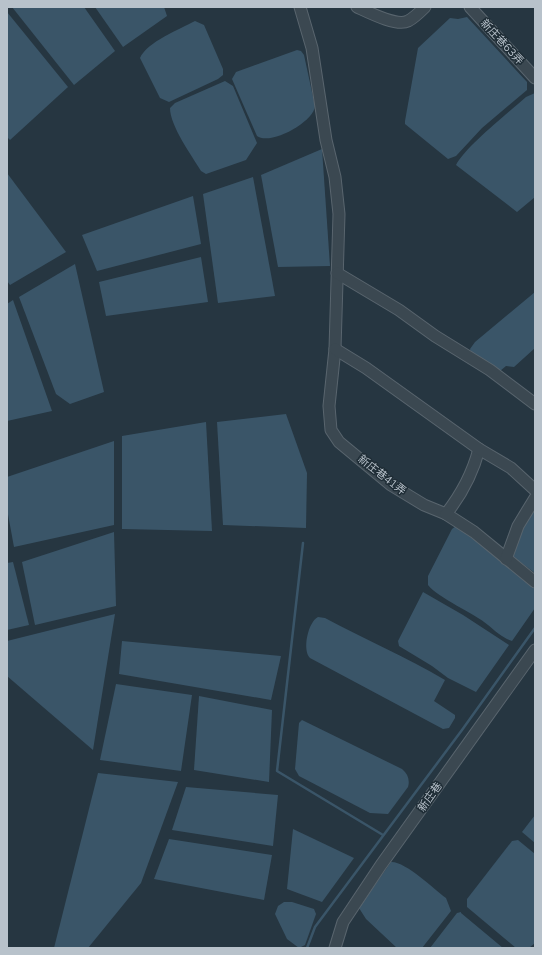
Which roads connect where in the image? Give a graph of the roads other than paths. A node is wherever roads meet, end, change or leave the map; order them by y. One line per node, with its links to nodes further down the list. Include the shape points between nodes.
1 (300, 7): 6 (street, 新庄巷41弄, via 312,48 326,140 335,177 339,214)
2 (357, 7): 3 (street, via 403,23)
3 (425, 7)
4 (470, 7): 5 (street, 新庄巷63弄)
5 (535, 78)
6 (337, 274): 7 (street, 新庄巷41弄); 8 (street, via 399,310 490,370)
7 (335, 349): 9 (street, via 366,368); 12 (street, 新庄巷41弄, via 329,406 331,430 339,442 391,485 424,505)
8 (535, 404)
9 (479, 449): 10 (street, via 511,468); 12 (street, via 475,464 456,501)
10 (535, 490)
11 (535, 498): 13 (street, via 518,526)
12 (446, 514): 13 (street, 新庄巷41弄, via 474,532)
13 (506, 559): 14 (street, 新庄巷41弄)
14 (535, 582)
15 (535, 650): 16 (street, 新庄巷, via 372,877 343,922)
16 (337, 947)

